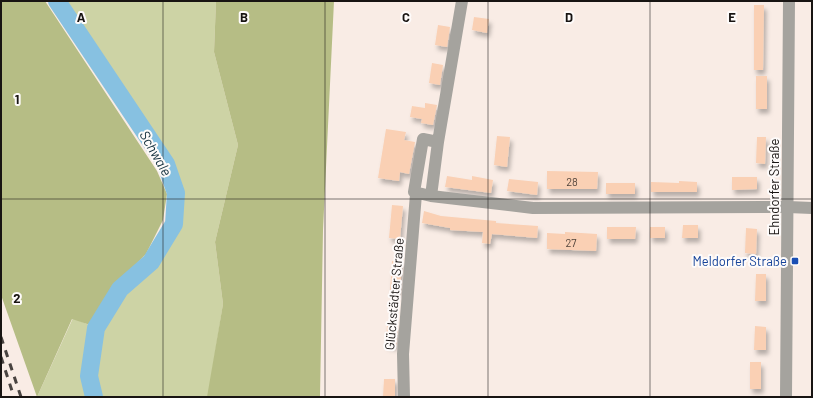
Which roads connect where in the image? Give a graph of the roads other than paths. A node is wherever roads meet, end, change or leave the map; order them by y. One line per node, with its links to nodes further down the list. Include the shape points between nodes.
1 (462, 1): 3 (street)
2 (789, 1): 6 (street, Ehndorfer Straße)
3 (438, 142): 4 (street, Glückstädter Straße, via 423,139 414,192); 5 (street)
4 (416, 194): 5 (street); 8 (street, Glückstädter Straße, via 403,354)
5 (431, 196): 6 (street, via 533,208)
6 (788, 207): 7 (street); 9 (street, Ehndorfer Straße)
7 (812, 208)
8 (404, 397)
9 (786, 397)

